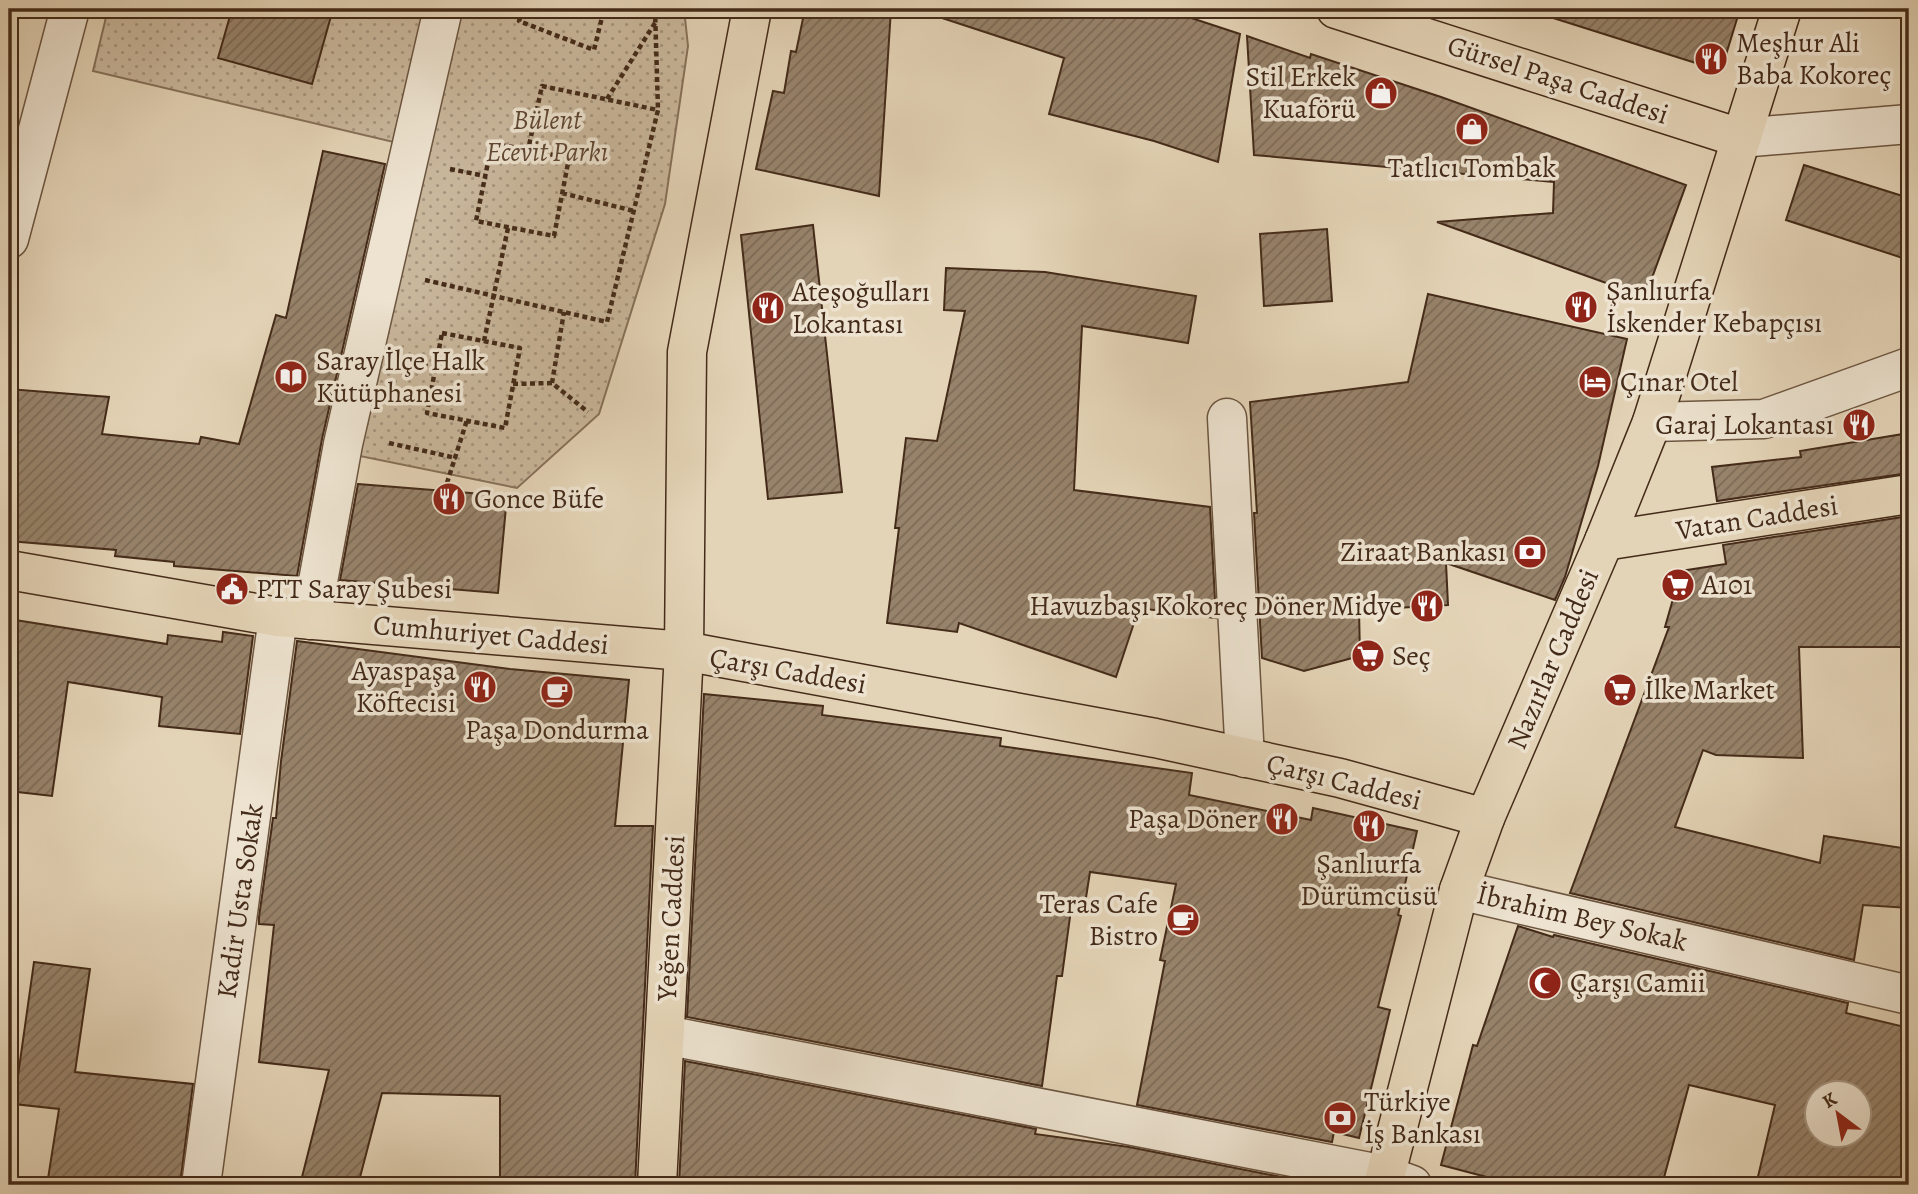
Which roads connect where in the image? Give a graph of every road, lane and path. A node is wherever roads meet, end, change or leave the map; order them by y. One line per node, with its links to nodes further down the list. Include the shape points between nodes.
1 (70, 9): 18 (street)
2 (443, 9): 36 (street, Kadir Usta Sokak, via 343,444)
3 (523, 9): 4 (path, via 519,21 594,50)
4 (604, 9)
5 (655, 9): 9 (path)
6 (752, 9): 37 (main road, Çarşı Caddesi, via 687,352)
7 (1336, 9): 13 (main road, Gürsel Paşa Caddesi)
8 (1782, 9): 13 (main road, Nazırlar Caddesi)
9 (656, 22): 10 (path); 11 (path)
10 (607, 99): 11 (path); 14 (path, via 542,86)
11 (658, 110): 16 (path)
12 (1909, 124): 13 (street)
13 (1740, 138): 31 (main road, Nazırlar Caddesi)
14 (528, 149): 15 (path, via 569,158); 17 (path, via 492,143 476,221)
15 (562, 193): 16 (path); 17 (path, via 554,236)
16 (634, 211): 21 (path, via 607,322)
17 (508, 228): 20 (path)
18 (9, 239)
19 (415, 278): 20 (path)
20 (494, 295): 21 (path); 22 (path)
21 (564, 312): 26 (path)
22 (484, 341): 25 (path, via 443,333); 27 (path, via 520,348)
23 (402, 360): 25 (path)
24 (1909, 367): 31 (street, via 1764,419)
25 (436, 368): 30 (path, via 427,413)
26 (552, 383): 27 (path); 28 (path)
27 (513, 384): 30 (path, via 505,428)
28 (588, 412)
29 (1227, 418): 38 (street)
30 (467, 420): 32 (path)
31 (1652, 422): 34 (main road, Nazırlar Caddesi)
32 (447, 483)
33 (1909, 494): 34 (main road, Vatan Caddesi)
34 (1604, 541): 39 (main road, Nazırlar Caddesi)
35 (9, 570): 36 (main road, Cumhuriyet Caddesi)
36 (295, 618): 37 (main road, Cumhuriyet Caddesi); 44 (street, Kadir Usta Sokak)
37 (684, 651): 38 (main road, Çarşı Caddesi); 42 (main road, Yeğen Caddesi)
38 (1245, 758): 39 (main road, Çarşı Caddesi, via 1340,778)
39 (1485, 818): 40 (main road, Nazırlar Caddesi)
40 (1459, 890): 41 (street, İbrahim Bey Sokak); 43 (main road, Nazırlar Caddesi)
41 (1909, 995)
42 (665, 1035): 43 (street); 45 (main road, Yeğen Caddesi)
43 (1393, 1182)
44 (201, 1185)
45 (657, 1185)

